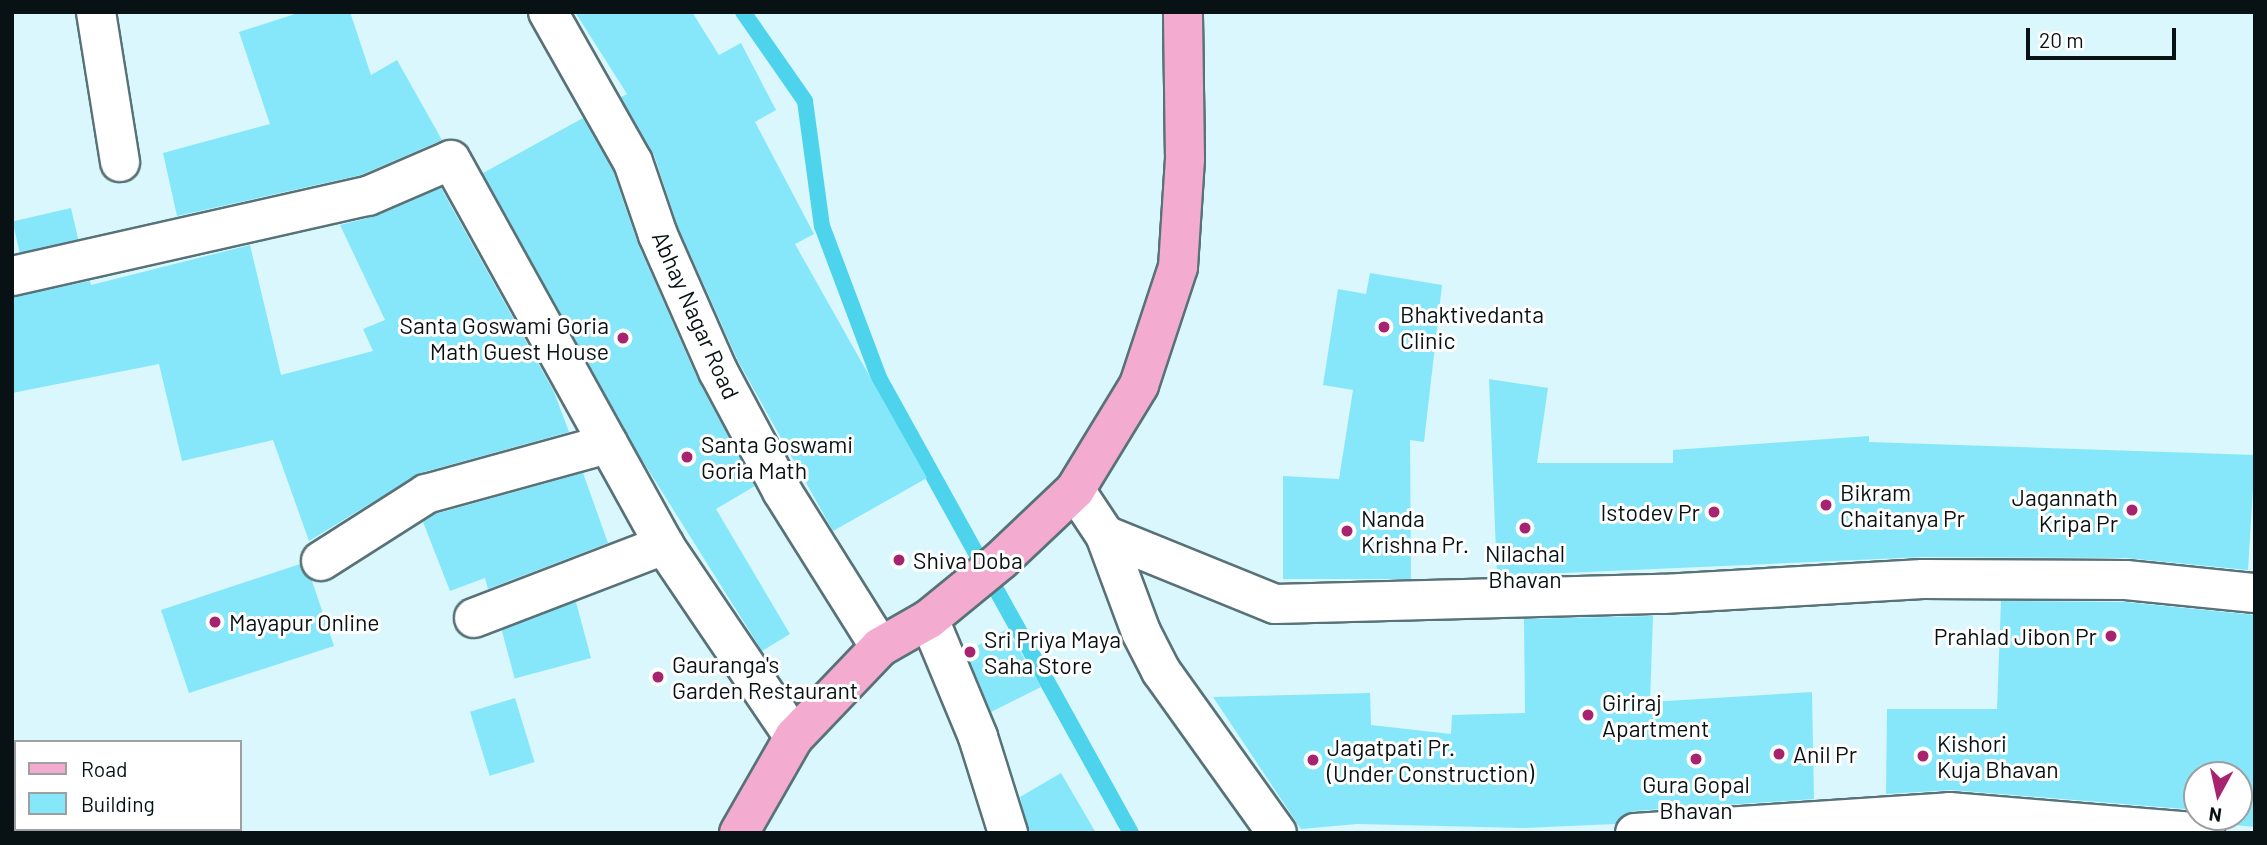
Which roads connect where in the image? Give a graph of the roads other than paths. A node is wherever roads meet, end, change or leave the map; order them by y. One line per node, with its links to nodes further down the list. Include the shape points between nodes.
1 (96, 12): 4 (street)
2 (548, 12): 14 (street, Abhay Nagar Road, via 633,162 658,235 718,371 782,491)
3 (1183, 12): 7 (main road, via 1185,159 1178,267 1139,386)
4 (120, 162)
5 (12, 276): 6 (street, via 368,196 451,160)
6 (608, 444): 9 (street); 10 (street, via 426,494)
7 (1075, 490): 8 (street); 13 (main road)
8 (1105, 535): 11 (street, via 1275,604 1663,594 1923,579 2126,580); 18 (street, via 1140,632 1161,671)
9 (664, 545): 12 (street); 15 (street)
10 (321, 561)
11 (2255, 593)
12 (474, 618)
13 (929, 619): 14 (main road); 17 (street, via 978,737)
14 (880, 647): 15 (main road)
15 (794, 737): 16 (main road)
16 (739, 833)
17 (1008, 833)
18 (1277, 833)
19 (1635, 833): 20 (street, via 1949,812)
20 (2205, 833)

